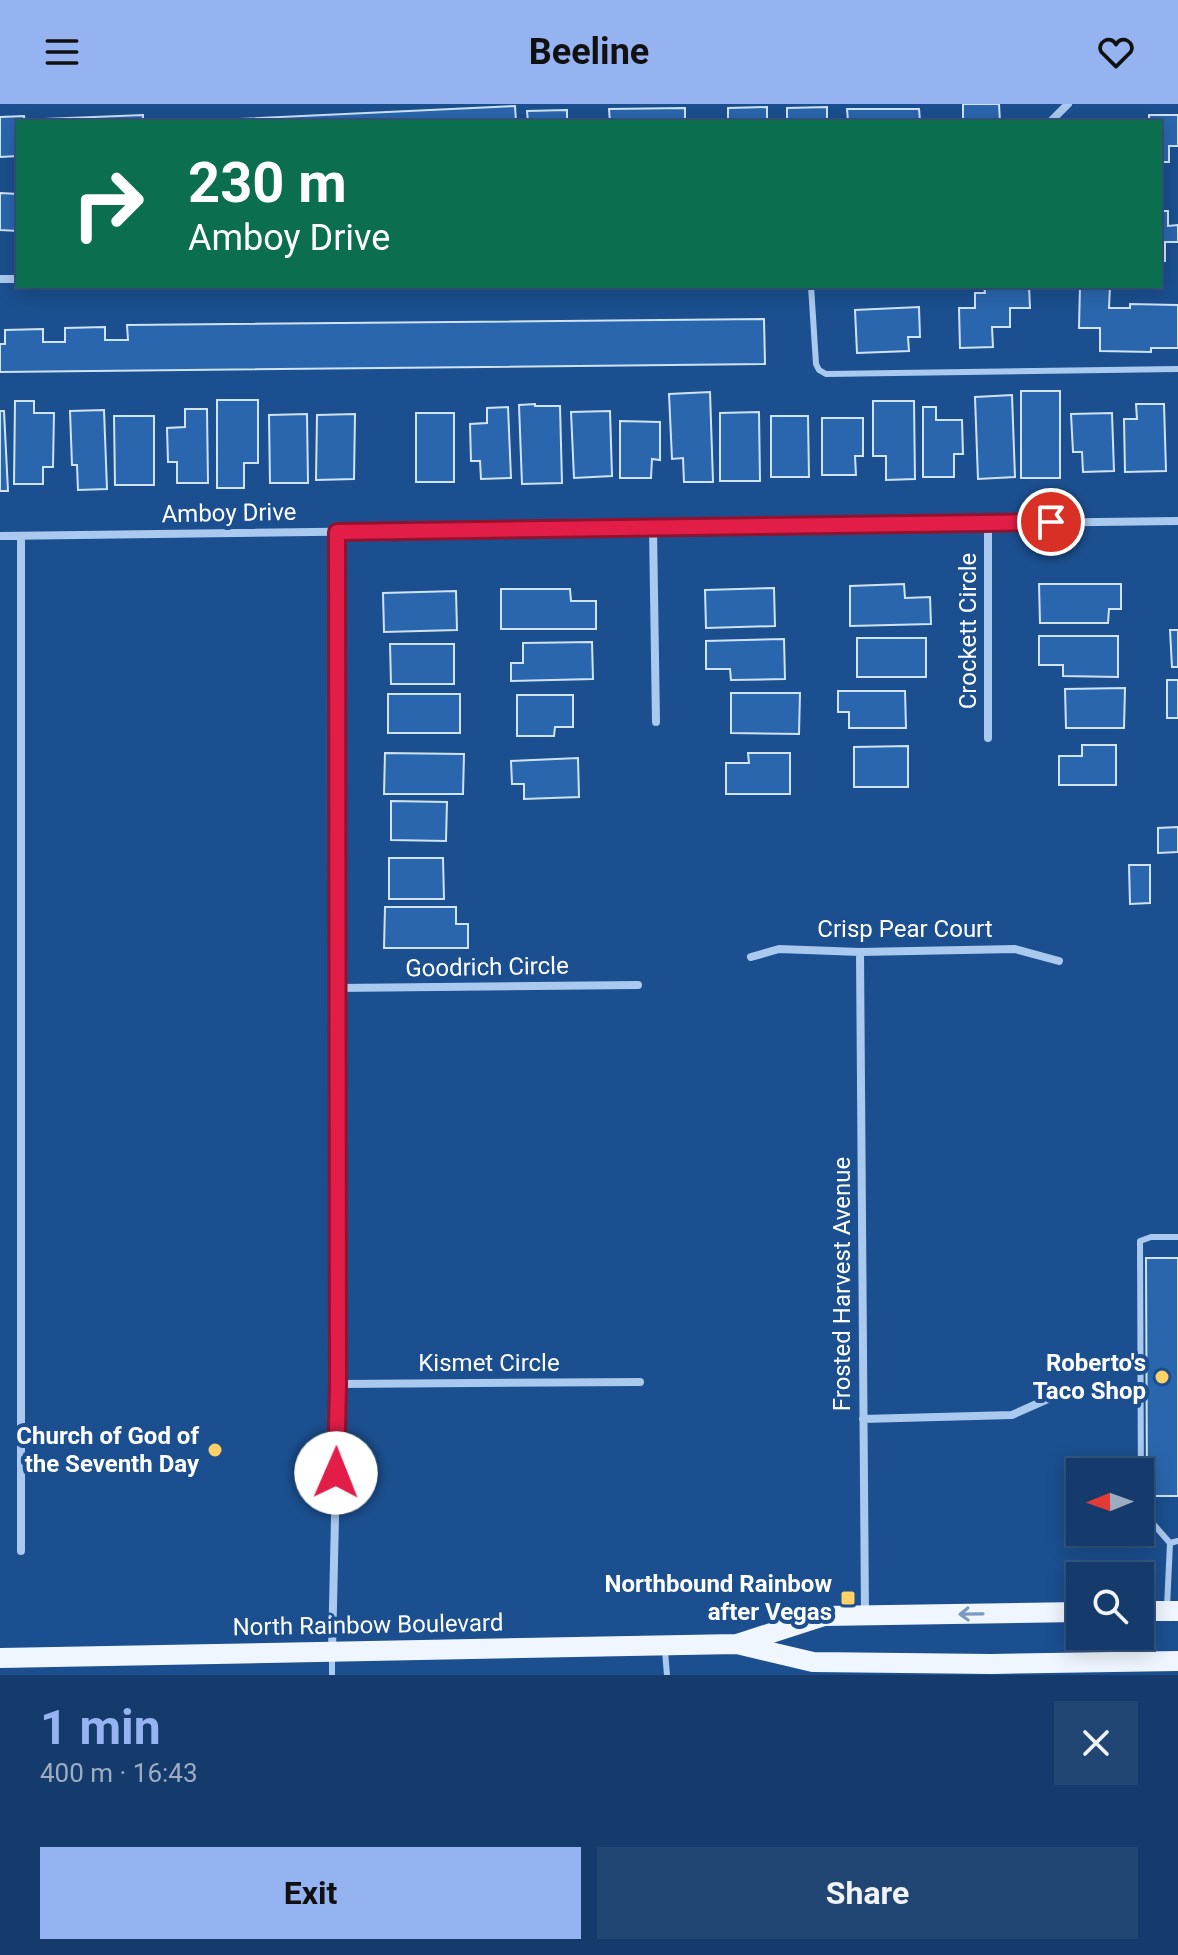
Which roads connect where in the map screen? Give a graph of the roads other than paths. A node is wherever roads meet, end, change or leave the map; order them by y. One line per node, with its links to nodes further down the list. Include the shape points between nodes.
1 (1068, 104): 2 (street)
2 (1052, 120)
3 (811, 288): 4 (lane, via 816,364 826,374)
4 (1178, 369)
5 (1178, 521): 6 (street, Amboy Drive)
6 (988, 523): 7 (street, Amboy Drive); 12 (street, Crockett Circle)
7 (653, 528): 8 (street, Amboy Drive); 11 (street)
8 (337, 532): 10 (street, Amboy Drive); 17 (street)
9 (0, 536): 10 (street, Amboy Drive)
10 (21, 536): 24 (street)
11 (656, 722)
12 (988, 738)
13 (860, 952): 14 (street, Crisp Pear Court, via 779,949); 15 (street, Crisp Pear Court, via 1015,949); 22 (street, Frosted Harvest Avenue)
14 (751, 957)
15 (1059, 961)
16 (638, 985): 17 (street, Goodrich Circle)
17 (337, 988): 20 (street)
18 (1178, 1237): 23 (lane, via 1140,1241 1141,1495 1148,1518)
19 (640, 1382): 20 (street, Kismet Circle)
20 (338, 1384): 30 (street)
21 (1066, 1391): 22 (street, via 1012,1415)
22 (863, 1419): 27 (street, Frosted Harvest Avenue)
23 (1174, 1542): 25 (lane)
24 (21, 1551)
25 (1173, 1611)
26 (1066, 1612): 27 (main road, North Rainbow Boulevard, one-way to 27)
27 (865, 1615): 28 (main road, North Rainbow Boulevard, via 824,1616)
28 (737, 1644): 29 (main road, North Rainbow Boulevard); 33 (main road, North Rainbow Boulevard, via 813,1662)
29 (665, 1645): 30 (main road, North Rainbow Boulevard); 35 (lane)
30 (332, 1651): 31 (main road, North Rainbow Boulevard); 34 (lane)
31 (0, 1658)
32 (1178, 1661): 33 (main road, North Rainbow Boulevard)
33 (991, 1670)
34 (332, 1675)
35 (667, 1675)

